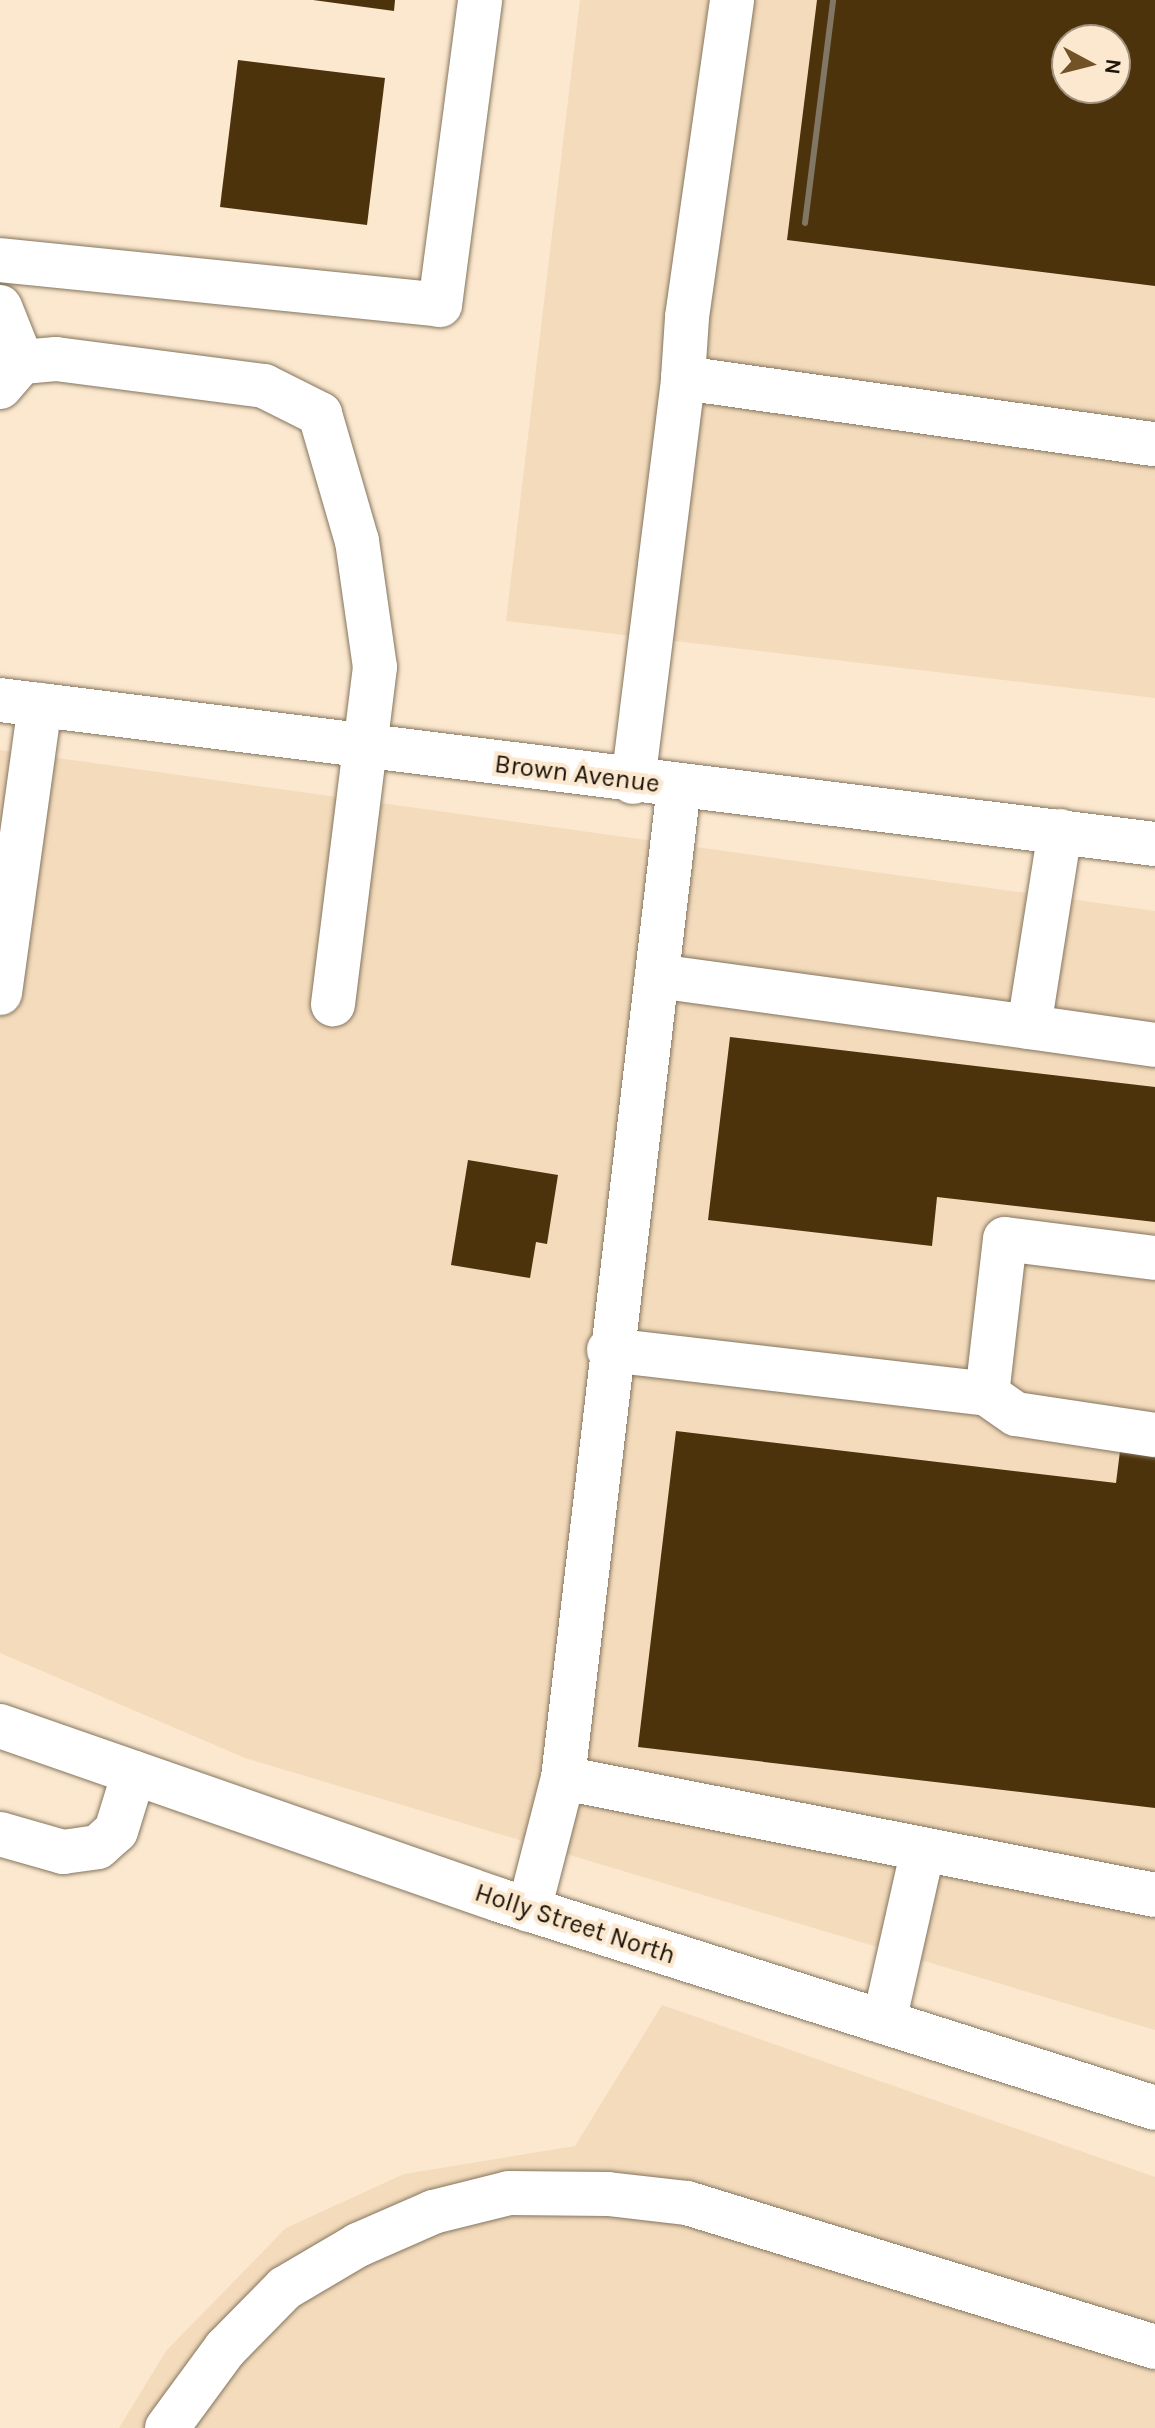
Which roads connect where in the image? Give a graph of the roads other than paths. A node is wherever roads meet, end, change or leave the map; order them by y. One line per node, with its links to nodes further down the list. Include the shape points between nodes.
1 (480, 0): 3 (street, via 440,305)
2 (732, 0): 6 (street)
3 (0, 260)
4 (0, 307): 5 (street)
5 (11, 374): 9 (street, via 56,359 264,386 320,414 357,541 375,667)
6 (683, 378): 7 (street); 10 (street)
7 (1155, 444)
8 (20, 702): 9 (street, Brown Avenue); 15 (street)
9 (366, 747): 10 (street, Brown Avenue); 16 (street)
10 (633, 782): 11 (street, Brown Avenue)
11 (679, 786): 12 (street, Brown Avenue); 14 (street)
12 (1060, 831): 13 (street, Brown Avenue); 17 (street)
13 (1155, 844)
14 (657, 976): 17 (street); 20 (street)
15 (0, 993)
16 (333, 1004)
17 (1029, 1027): 18 (street)
18 (1155, 1045)
19 (1155, 1258): 21 (street, via 1005,1239)
20 (609, 1350): 21 (street); 25 (street)
21 (987, 1394): 22 (street, via 1016,1414)
22 (1155, 1435)
23 (0, 1726): 24 (street, Holly Street North)
24 (134, 1773): 26 (street, via 116,1831 98,1847 63,1852); 29 (street, Holly Street North)
25 (563, 1778): 27 (street); 29 (street)
26 (0, 1834)
27 (923, 1849): 28 (street); 30 (street)
28 (1155, 1895)
29 (529, 1910): 30 (street, Holly Street North)
30 (884, 2022): 31 (street, Holly Street North)
31 (1155, 2108)
32 (1155, 2347): 33 (street, via 687,2203 608,2194 509,2193 433,2212 358,2245 285,2288 225,2349)
33 (167, 2428)

